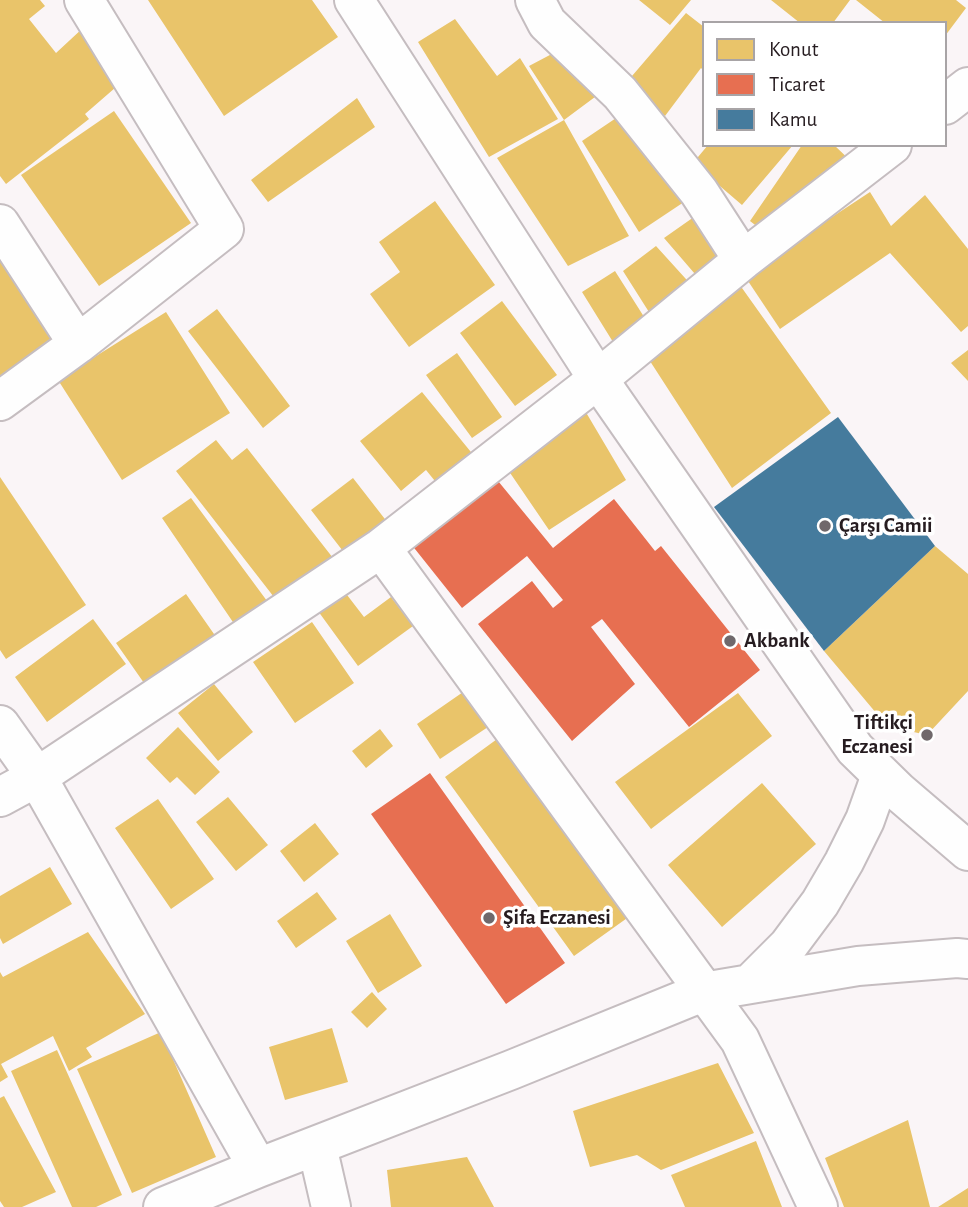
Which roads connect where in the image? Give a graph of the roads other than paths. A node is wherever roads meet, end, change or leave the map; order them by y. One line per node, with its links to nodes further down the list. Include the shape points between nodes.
1 (84, 0): 9 (street, via 223,229)
2 (354, 0): 10 (street)
3 (535, 0): 8 (street, via 547,23 620,93 691,182)
4 (968, 87): 5 (street)
5 (947, 103)
6 (889, 147): 8 (street)
7 (0, 224): 9 (street)
8 (743, 261): 10 (street)
9 (78, 344): 11 (street)
10 (598, 379): 12 (street); 14 (street, via 855,749)
11 (0, 401)
12 (381, 548): 15 (street); 20 (street)
13 (0, 725): 15 (street)
14 (881, 775): 17 (street); 19 (street, via 865,820 820,903 788,946)
15 (37, 777): 16 (street); 22 (street)
16 (0, 797)
17 (966, 845)
18 (968, 959): 19 (street, via 858,966)
19 (751, 984): 20 (street)
20 (703, 992): 21 (street); 25 (street, via 740,1040)
21 (317, 1146): 22 (street); 24 (street)
22 (258, 1168): 23 (street)
23 (163, 1207)
24 (331, 1207)
25 (818, 1207)

